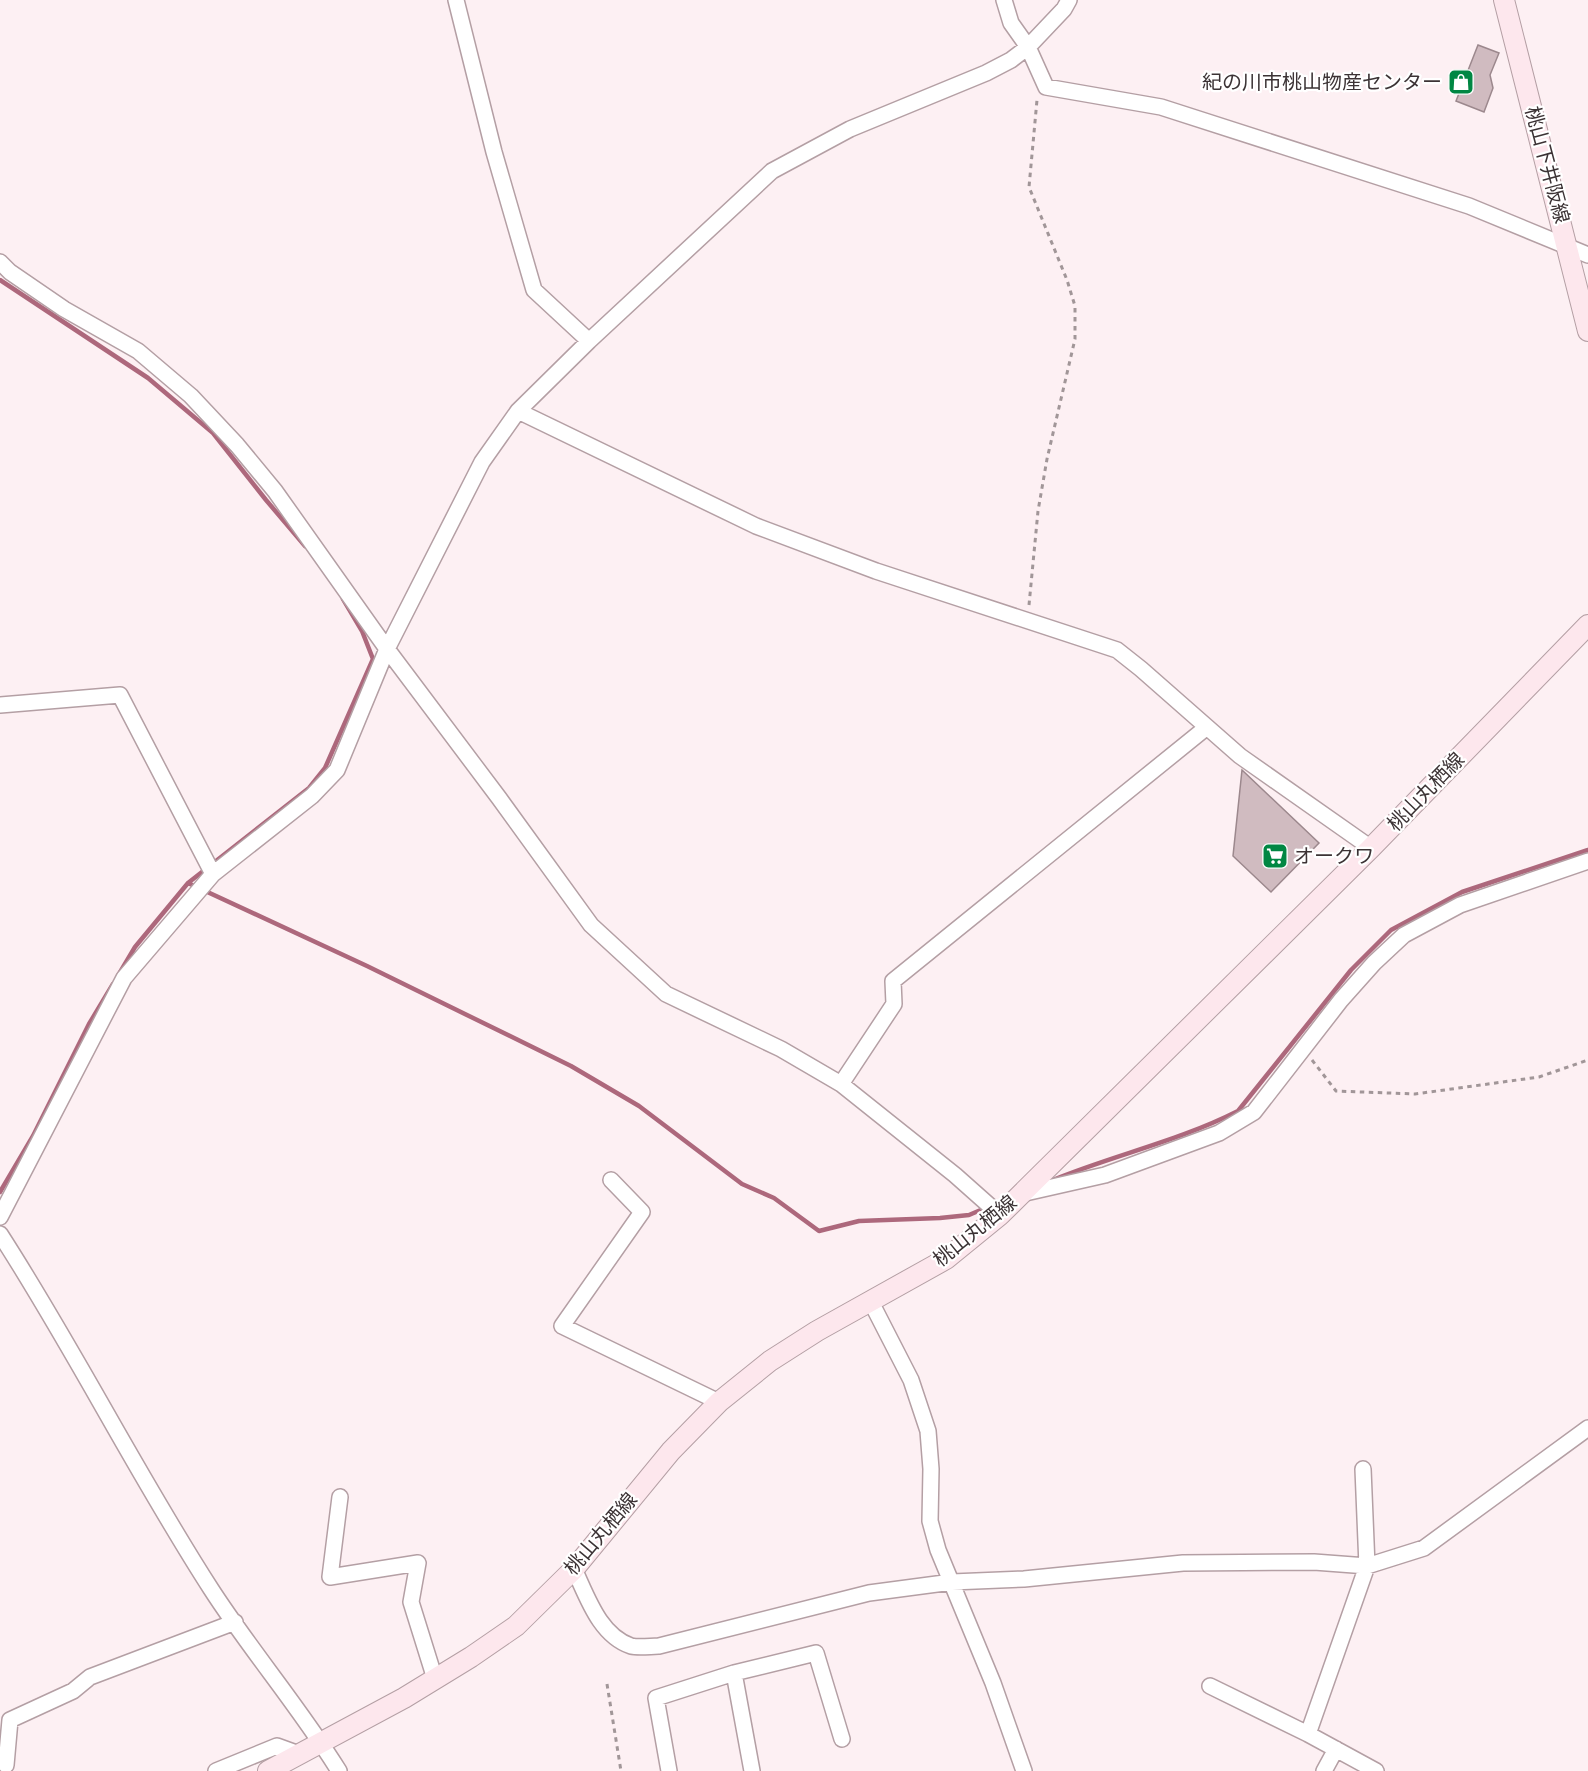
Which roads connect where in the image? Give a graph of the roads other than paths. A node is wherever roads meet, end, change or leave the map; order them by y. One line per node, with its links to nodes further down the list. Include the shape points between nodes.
1 (456, 0): 10 (street, via 534,290)
2 (1004, 0): 5 (street, via 1011,23)
3 (1069, 0): 5 (street)
4 (1504, 0): 6 (main road, 桃山下井阪線)
5 (1028, 47): 6 (street, via 1046,87 1161,107 1469,206); 10 (street, via 986,73 850,129 772,171)
6 (1568, 248): 7 (street); 9 (main road, 桃山下井阪線)
7 (1588, 255)
8 (0, 262): 13 (street, via 64,309 138,351 191,396 275,491)
9 (1588, 331)
10 (589, 341): 11 (street)
11 (518, 411): 13 (street, via 482,462); 15 (street, via 756,526 876,571 1117,650)
12 (1588, 625): 16 (main road, 桃山丸栖線)
13 (387, 649): 18 (street, via 337,770 312,796); 19 (street, via 591,925 666,994 781,1049)
14 (0, 705): 18 (street, via 120,695)
15 (1207, 727): 16 (street, via 1240,756); 19 (street, via 893,981 894,1004)
16 (1371, 848): 21 (main road, 桃山丸栖線)
17 (1588, 861): 21 (street, via 1460,905 1404,935 1341,1000 1254,1112 1220,1132 1105,1175)
18 (213, 874): 23 (street, via 124,978)
19 (841, 1084): 22 (street)
20 (610, 1180): 26 (street, via 642,1212 562,1326)
21 (1021, 1194): 22 (main road, 桃山丸栖線)
22 (1000, 1215): 25 (main road, 桃山丸栖線, via 946,1259)
23 (0, 1217)
24 (0, 1234): 33 (street, via 36,1289 159,1504)
25 (871, 1302): 26 (main road, 桃山丸栖線, via 770,1361); 32 (street, via 911,1380 928,1431 930,1521)
26 (719, 1402): 31 (main road, 桃山丸栖線, via 671,1451)
27 (1588, 1428): 30 (street, via 1424,1548)
28 (1363, 1469): 30 (street)
29 (340, 1497): 35 (street, via 330,1577 418,1563 411,1602)
30 (1367, 1566): 32 (street, via 1314,1562 1183,1563); 37 (street)
31 (574, 1569): 32 (street, via 608,1632 632,1646 659,1646 869,1593); 35 (main road, 桃山丸栖線, via 516,1626)
32 (952, 1582): 48 (street)
33 (235, 1622): 39 (street); 42 (street, via 90,1677 73,1691 10,1720)
34 (734, 1673): 38 (street, via 816,1653); 46 (street, via 656,1698); 47 (street)
35 (435, 1679): 39 (main road, 桃山丸栖線)
36 (1210, 1686): 37 (street)
37 (1308, 1734): 40 (street)
38 (842, 1739)
39 (321, 1743): 41 (main road, 桃山丸栖線); 45 (street)
40 (1335, 1749): 49 (street); 50 (street)
41 (299, 1754): 43 (street, via 277,1746); 44 (main road, 桃山丸栖線)
42 (7, 1766)
43 (216, 1771)
44 (268, 1771)
45 (339, 1771)
46 (669, 1771)
47 (752, 1771)
48 (1024, 1771)
49 (1324, 1771)
50 (1376, 1771)

